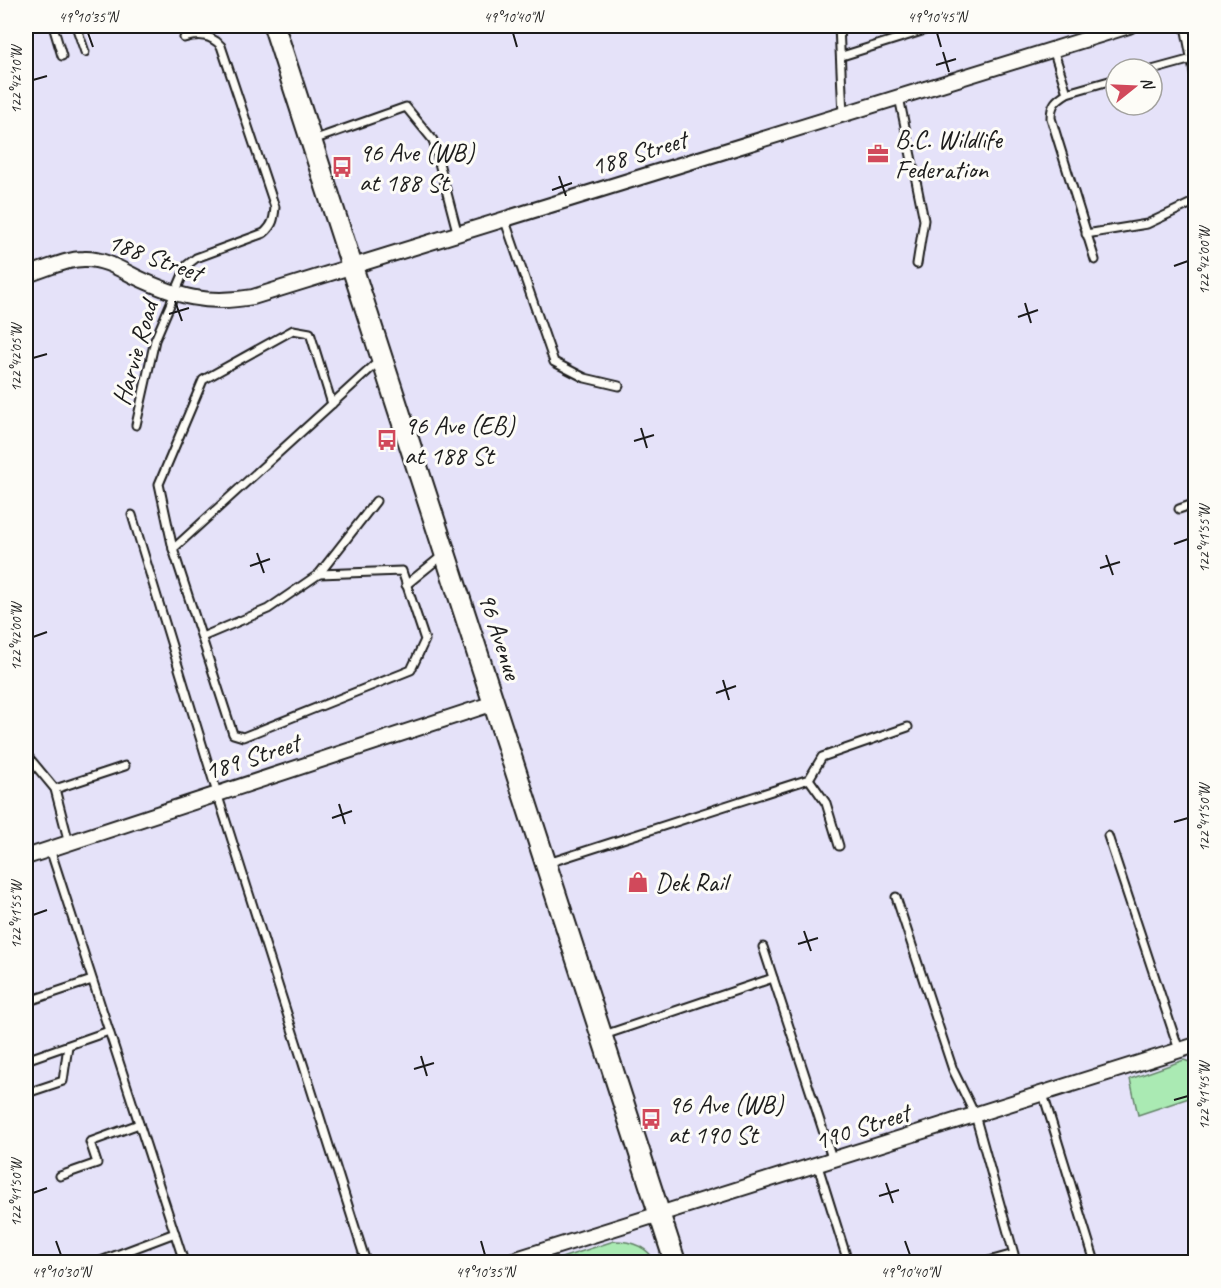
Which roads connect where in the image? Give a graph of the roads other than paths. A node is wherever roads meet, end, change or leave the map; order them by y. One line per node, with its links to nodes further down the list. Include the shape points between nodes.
1 (53, 26): 11 (lane)
2 (76, 26): 10 (lane)
3 (274, 26): 20 (main road, 96 Avenue)
4 (839, 26): 12 (lane)
5 (938, 26): 12 (lane)
6 (1129, 26): 9 (street, 188 Street)
7 (1185, 26): 13 (lane)
8 (184, 38): 29 (lane, Harvie Road, via 207,37 221,46 274,207 272,226 264,233 196,258 187,265)
9 (1053, 49): 17 (lane); 18 (street, 188 Street)
10 (85, 52)
11 (62, 56)
12 (842, 56): 19 (lane)
13 (1193, 59): 14 (lane); 16 (lane)
14 (1164, 67)
15 (1104, 82): 17 (lane)
16 (1196, 83)
17 (1067, 93): 23 (lane, via 1055,100 1051,118)
18 (899, 97): 19 (street, 188 Street); 26 (lane, via 924,220)
19 (843, 115): 22 (street, 188 Street)
20 (310, 141): 24 (lane, via 406,106 433,140); 27 (main road, 96 Avenue)
21 (1196, 201): 23 (lane, via 1147,224)
22 (505, 221): 24 (street, 188 Street); 31 (lane, via 554,362 585,378)
23 (1086, 234): 25 (lane)
24 (458, 235): 27 (street, 188 Street)
25 (1095, 260)
26 (917, 264)
27 (353, 267): 29 (street, 188 Street, via 233,301 211,302); 30 (main road, 96 Avenue)
28 (26, 275): 29 (street, 188 Street, via 74,260 96,259)
29 (175, 293): 33 (lane, Harvie Road, via 155,340)
30 (382, 358): 32 (lane); 39 (main road, 96 Avenue)
31 (619, 386)
32 (332, 404): 38 (lane); 38 (lane, via 310,333 293,330 203,380 159,484)
33 (136, 425)
34 (376, 501): 40 (lane)
35 (1196, 503): 36 (lane)
36 (1179, 509)
37 (132, 515): 49 (lane)
38 (173, 549): 42 (lane)
39 (445, 554): 41 (lane); 43 (main road, 96 Avenue)
40 (319, 574): 41 (lane, via 402,571); 42 (lane, via 268,609)
41 (406, 585): 42 (lane, via 425,640 411,670 243,737 233,734)
42 (202, 637)
43 (494, 702): 49 (street, 189 Street); 55 (main road, 96 Avenue)
44 (908, 727): 47 (lane, via 822,757)
45 (26, 753): 48 (lane)
46 (125, 766): 48 (lane)
47 (809, 779): 52 (lane, via 826,803); 55 (lane)
48 (55, 789): 51 (lane)
49 (217, 793): 51 (street, 189 Street); 78 (lane)
50 (1108, 836): 65 (lane)
51 (69, 843): 53 (street, 189 Street)
52 (839, 846)
53 (50, 849): 54 (street, 189 Street); 59 (lane)
54 (26, 857)
55 (545, 864): 62 (main road, 96 Avenue)
56 (896, 897): 69 (lane, via 953,1070)
57 (763, 947): 58 (lane)
58 (773, 978): 62 (lane); 71 (lane)
59 (92, 980): 60 (lane); 61 (lane)
60 (26, 1002)
61 (109, 1031): 64 (lane); 70 (lane)
62 (602, 1036): 74 (main road, 96 Avenue)
63 (1196, 1045): 65 (street, 190 Street)
64 (68, 1046): 66 (lane); 67 (lane, via 63,1081 30,1092)
65 (1179, 1050): 68 (street, 190 Street)
66 (26, 1060)
67 (26, 1080)
68 (1043, 1094): 69 (street, 190 Street); 83 (lane)
69 (975, 1115): 71 (street, 190 Street); 82 (lane, via 1014,1254)
70 (139, 1124): 73 (lane, via 90,1142 97,1163); 75 (lane)
71 (833, 1161): 72 (street, 190 Street)
72 (818, 1166): 74 (street, 190 Street); 81 (lane)
73 (60, 1176)
74 (661, 1215): 79 (street, 190 Street); 80 (main road, 96 Avenue)
75 (175, 1233): 76 (lane); 77 (lane)
76 (98, 1263)
77 (184, 1263)
78 (366, 1263)
79 (507, 1263)
80 (675, 1263)
81 (848, 1263)
82 (985, 1263)
83 (1095, 1263)

